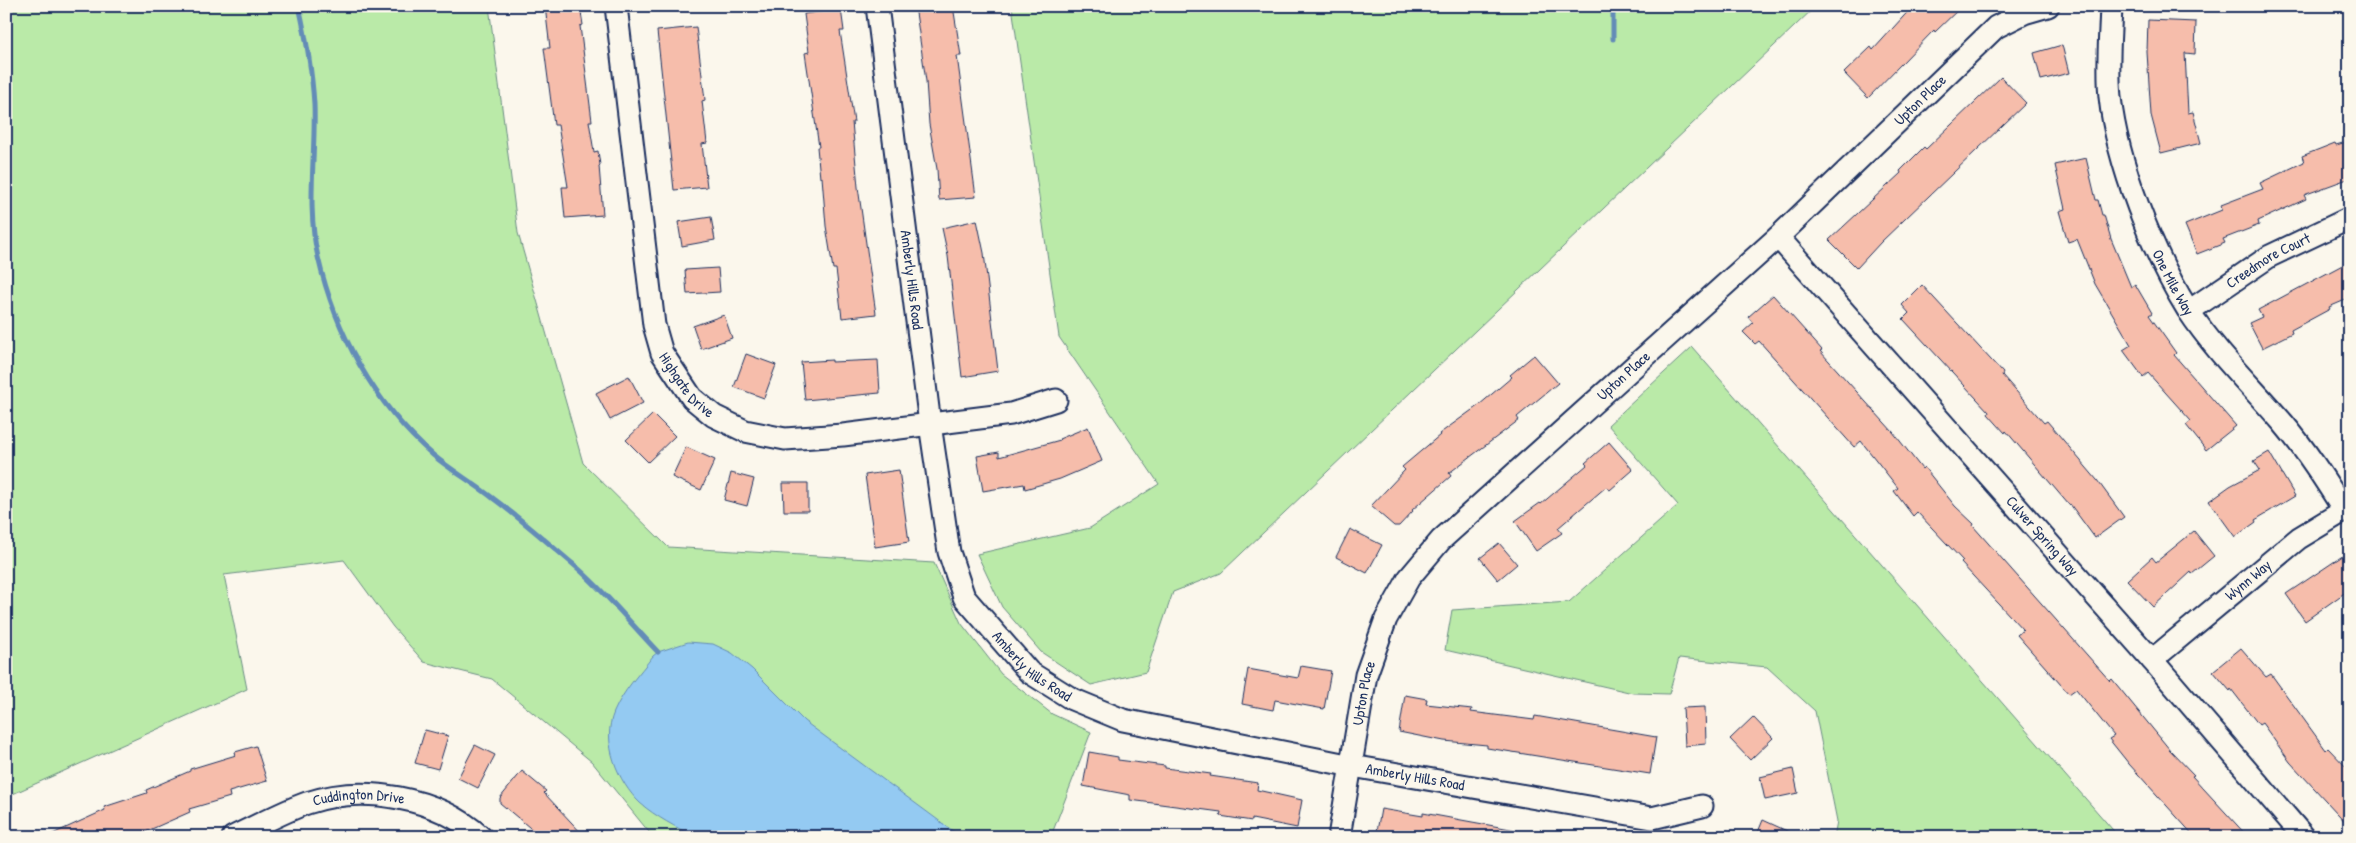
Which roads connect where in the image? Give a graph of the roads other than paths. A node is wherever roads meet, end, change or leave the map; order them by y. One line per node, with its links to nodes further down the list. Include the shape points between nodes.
1 (616, 6): 9 (street, Highgate Drive, via 654,325 662,353 692,398 714,416 745,431 785,439)
2 (877, 6): 9 (street, Amberly Hills Road)
3 (2048, 6): 6 (street, Upton Place, via 1996,27)
4 (2111, 6): 7 (street, One Mile Way, via 2110,97 2117,138 2140,207 2168,272)
5 (2350, 218): 7 (street, Creedmore Court, via 2270,256)
6 (1778, 236): 11 (street, Culver Spring Way); 12 (street, Upton Place, via 1441,540 1409,578 1386,619 1366,675)
7 (2189, 310): 10 (street, One Mile Way, via 2238,374 2314,461)
8 (1056, 400): 9 (street, Highgate Drive, via 1011,414)
9 (930, 424): 12 (street, Amberly Hills Road, via 949,552 964,597 1029,672 1072,699 1123,720)
10 (2347, 508): 11 (street, Wynn Way, via 2299,538 2250,576)
11 (2152, 660): 17 (street, Culver Spring Way)
12 (1352, 766): 13 (street, Amberly Hills Road, via 1652,818); 16 (street, Upton Place)
13 (1702, 806)
14 (233, 837): 15 (street, Cuddington Drive, via 307,803 342,795 402,799 429,806 466,824)
15 (481, 837)
16 (1339, 837)
17 (2304, 837)

